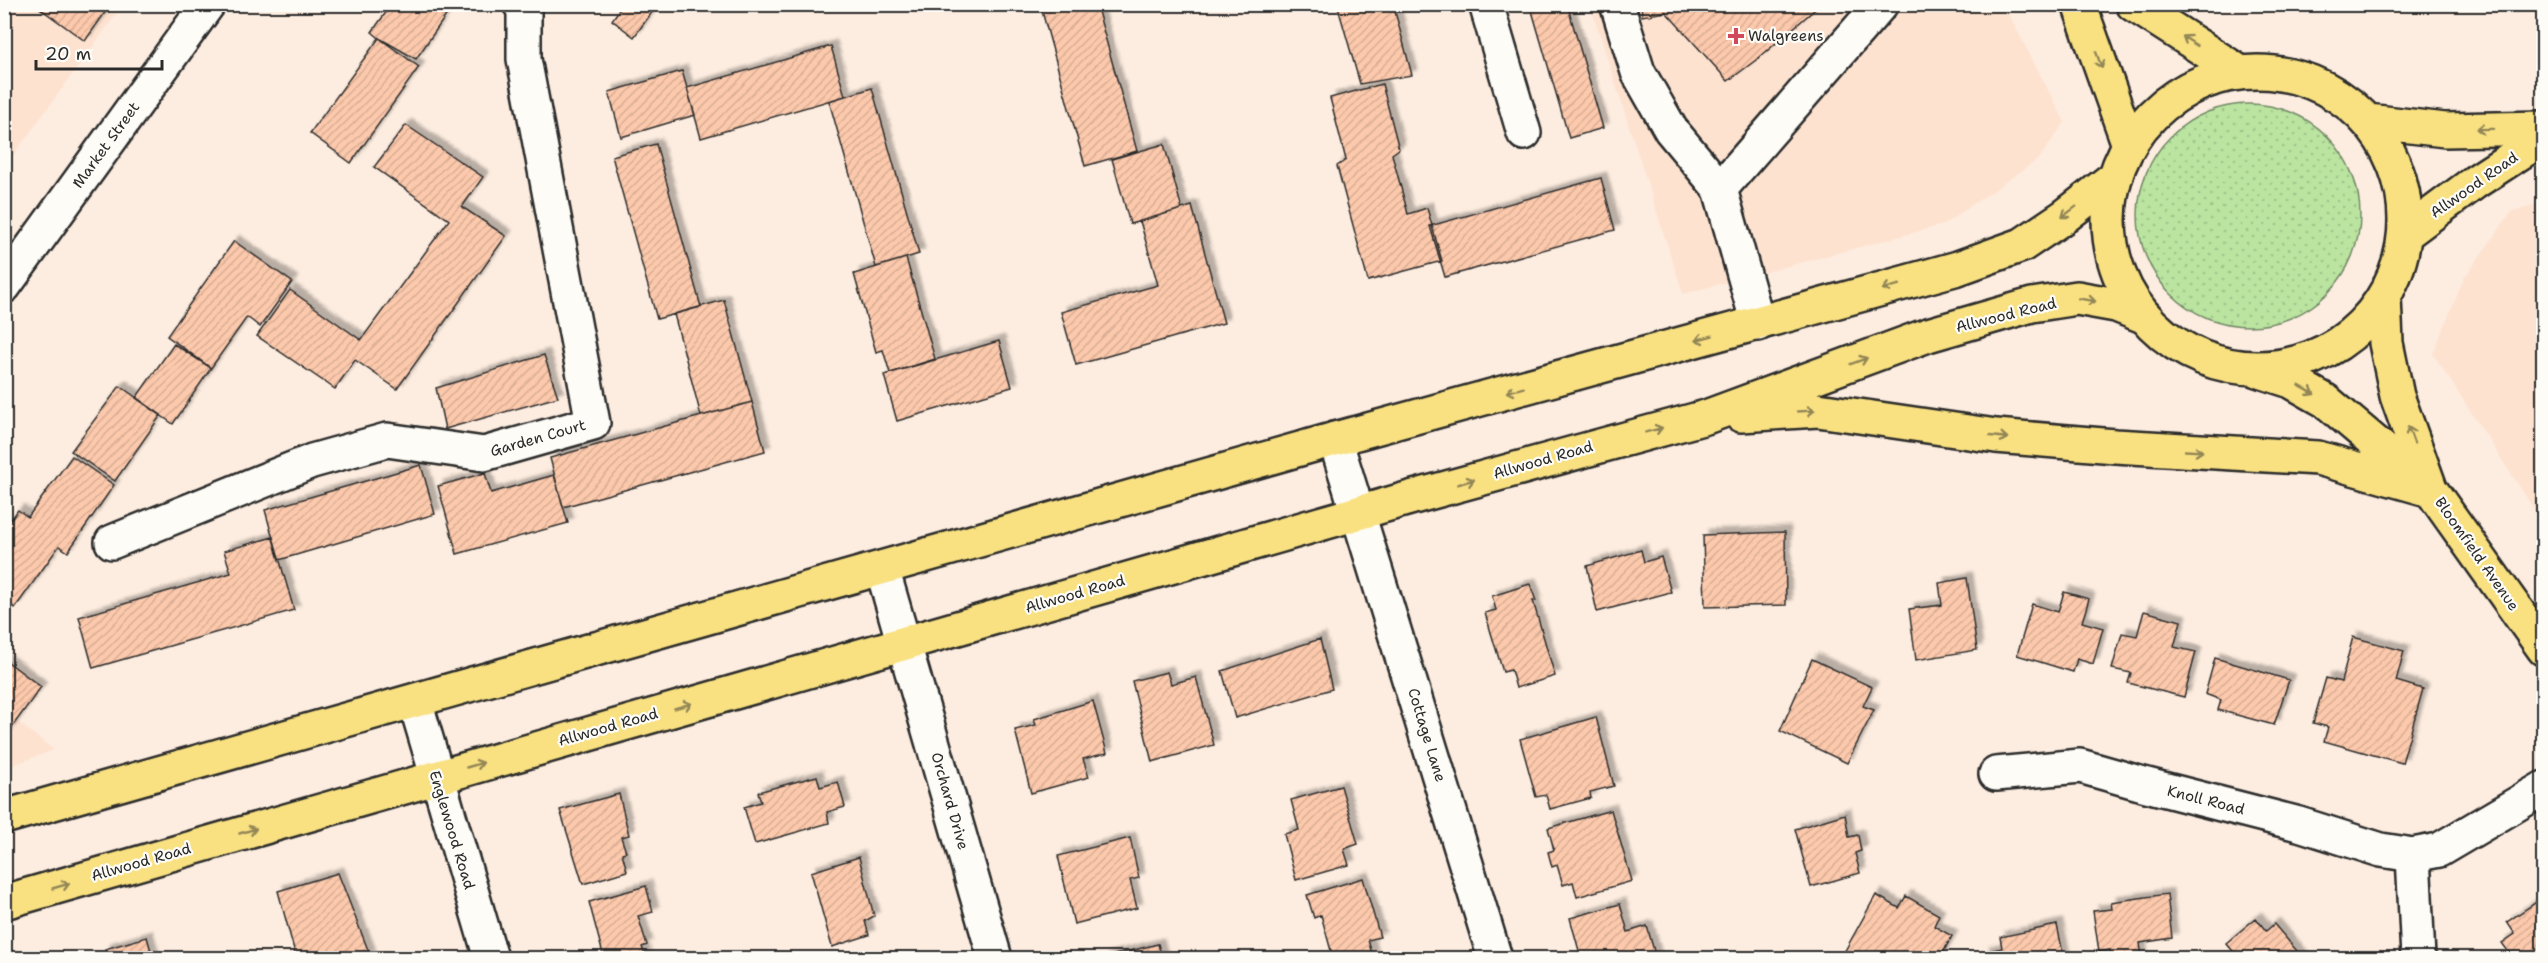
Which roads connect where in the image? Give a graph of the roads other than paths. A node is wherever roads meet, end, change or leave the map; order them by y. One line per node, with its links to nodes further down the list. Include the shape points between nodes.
1 (208, 4): 17 (street, Market Street)
2 (520, 4): 26 (street, Garden Court, via 524,9 524,59 593,423 484,454 387,440 312,461)
3 (1486, 4): 11 (street)
4 (1617, 4): 15 (street, via 1638,72 1671,130)
5 (1881, 4): 15 (street)
6 (2079, 4): 13 (main road, one-way to 13)
7 (2133, 4): 8 (main road, one-way to 7)
8 (2239, 72): 9 (main road, via 2275,72 2309,80 2341,97); 13 (main road, via 2206,80 2176,96 2150,118)
9 (2367, 120): 10 (main road, Allwood Road, one-way to 9, via 2445,130); 16 (main road, via 2391,154 2403,193)
10 (2544, 128)
11 (1524, 133)
12 (2544, 137): 16 (main road, Allwood Road)
13 (2129, 145): 14 (main road)
14 (2116, 176): 19 (main road, via 2108,212 2111,249 2123,285); 20 (main road, one-way to 20, via 2022,245 1958,268)
15 (1720, 189): 20 (street)
16 (2405, 234): 18 (main road, via 2398,267)
17 (4, 286)
18 (2384, 297): 21 (main road, via 2360,327 2328,350 2292,365); 24 (main road, Bloomfield Avenue, one-way to 18, via 2397,396 2386,343)
19 (2143, 316): 21 (main road, via 2174,344 2212,362); 22 (main road, Allwood Road, one-way to 19, via 1928,335 2038,303 2077,298 2116,305)
20 (1758, 324): 23 (main road, one-way to 23)
21 (2253, 369): 24 (main road, Bloomfield Avenue, one-way to 24, via 2291,381 2326,400)
22 (1706, 417): 24 (main road, one-way to 24, via 1818,410 1996,436 2318,458); 25 (main road, Allwood Road, one-way to 22)
23 (1335, 439): 25 (street, Cottage Lane); 27 (main road)
24 (2431, 490): 29 (main road, Bloomfield Avenue)
25 (1358, 513): 28 (main road, Allwood Road); 39 (street, Cottage Lane)
26 (112, 542)
27 (882, 568): 28 (street, Orchard Drive); 30 (main road)
28 (904, 643): 32 (main road, Allwood Road, one-way to 28); 38 (street, Orchard Drive)
29 (2544, 649)
30 (415, 700): 32 (street, Englewood Road); 34 (main road)
31 (1996, 774): 35 (street, Knoll Road, via 2080,766 2299,824 2381,850)
32 (436, 777): 36 (main road, Allwood Road, one-way to 32); 37 (street, Englewood Road)
33 (2544, 788): 35 (street, via 2439,850)
34 (4, 817)
35 (2413, 855): 40 (street)
36 (4, 902)
37 (491, 958)
38 (995, 958)
39 (1495, 958)
40 (2418, 958)

